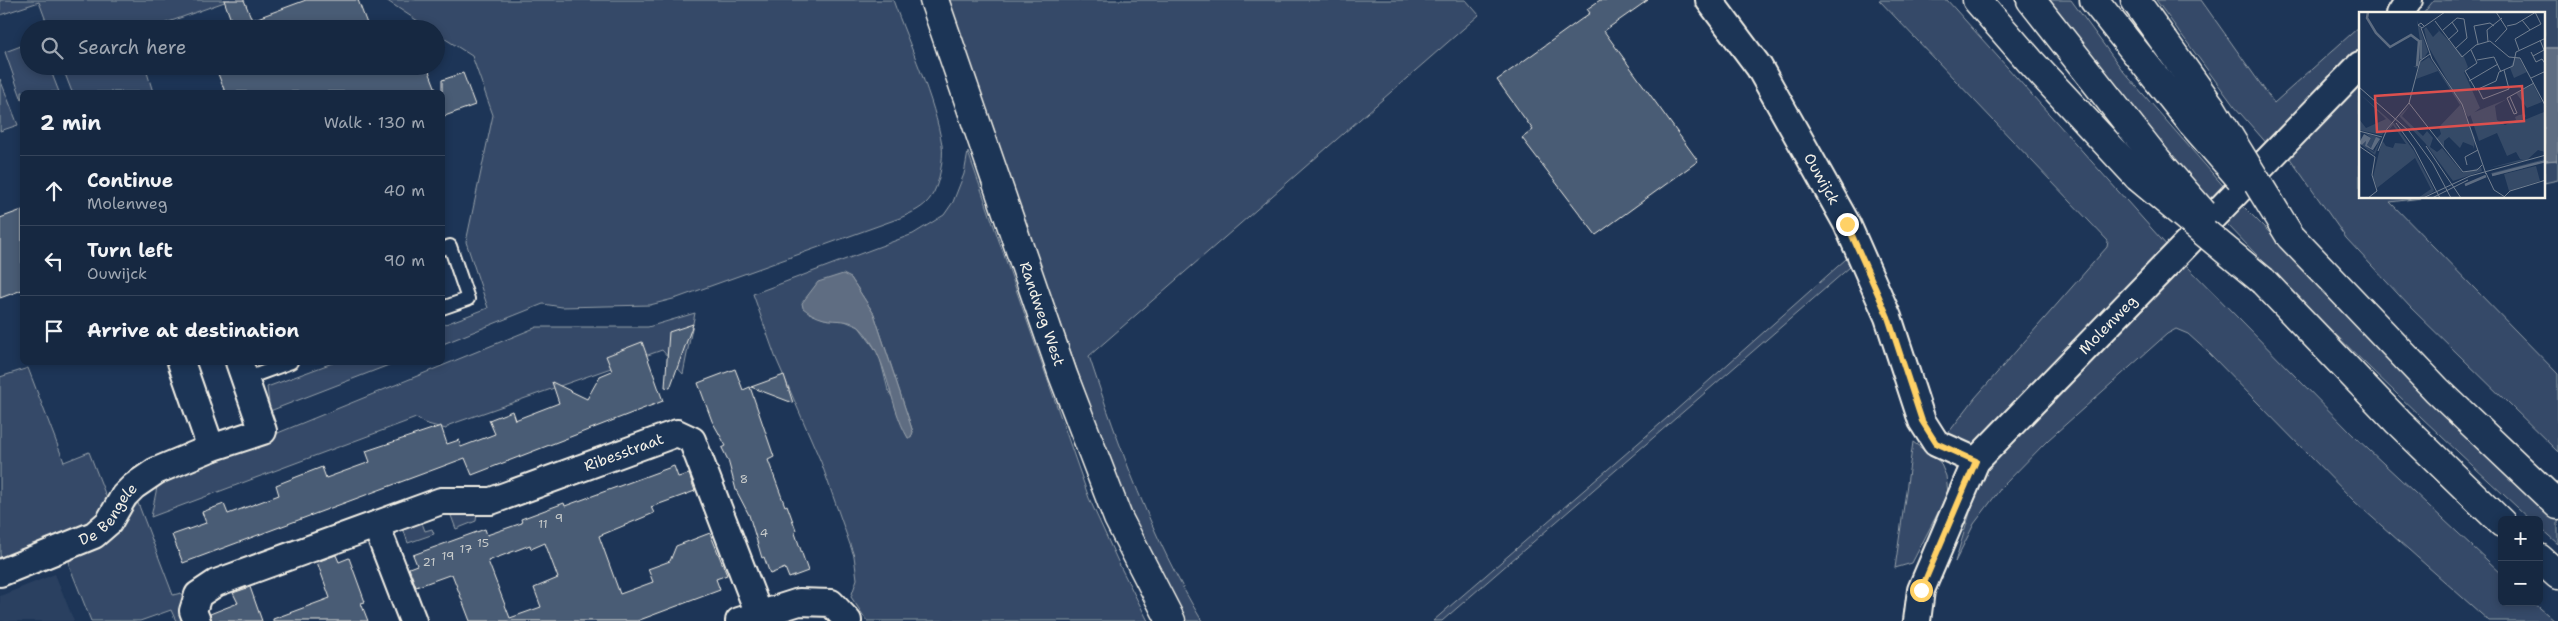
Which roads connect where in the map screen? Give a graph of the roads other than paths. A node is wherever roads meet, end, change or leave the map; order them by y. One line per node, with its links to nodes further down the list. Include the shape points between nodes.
1 (934, 0): 29 (main road, Randweg West, via 1066,384 1118,518)
2 (1709, 0): 18 (street, Ouwijck, via 1759,67 1847,224 1888,317 1922,421 1936,443)
3 (1977, 0): 11 (main road, via 2030,61)
4 (2031, 0): 11 (main road)
5 (2094, 0): 10 (main road)
6 (2135, 0): 10 (main road)
7 (2409, 0): 8 (street)
8 (2401, 12)
9 (2359, 66): 18 (street, Molenweg)
10 (2202, 115): 19 (main road, bridge, via 2293,240 2437,390)
11 (2147, 168): 20 (main road, bridge)
12 (445, 248): 13 (lane, via 450,246 468,298)
13 (445, 307)
14 (182, 365): 17 (street)
15 (279, 365): 16 (lane)
16 (242, 371): 17 (street, De Bengele, via 264,431)
17 (211, 448): 23 (street, De Bengele, via 156,472 134,486 124,496 109,522 94,535)
18 (1976, 461): 30 (street, Molenweg, via 1921,590)
19 (2558, 505)
20 (2498, 519)
21 (376, 526): 25 (street, Ribesstraat, via 441,501 491,501 677,432 692,440); 26 (street, Ribesstraat, via 216,583 198,595 193,612); 27 (street)
22 (2542, 561): 24 (main road)
23 (0, 573)
24 (2558, 575)
25 (749, 617): 28 (street, via 799,602 831,603)
26 (197, 621)
27 (413, 621)
28 (848, 621)
29 (1171, 621)
30 (1917, 621)

